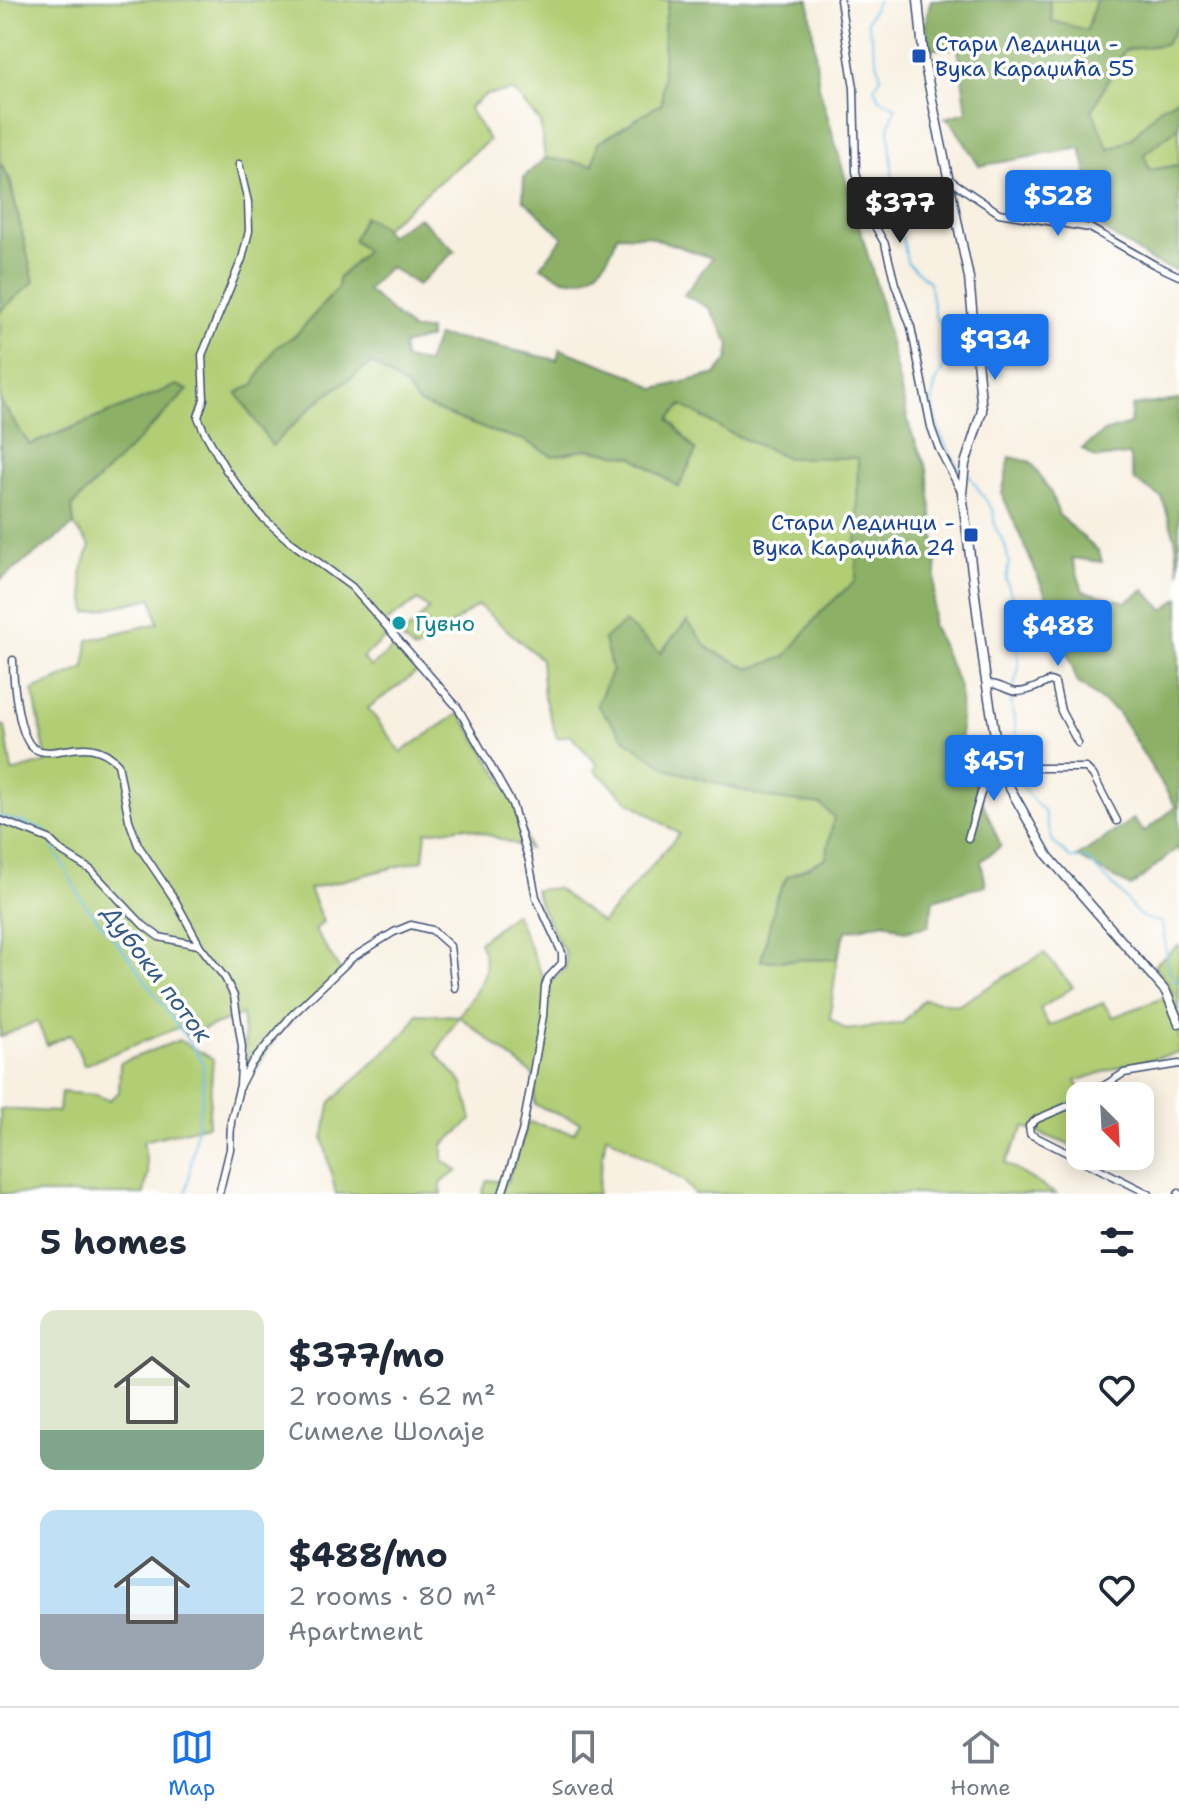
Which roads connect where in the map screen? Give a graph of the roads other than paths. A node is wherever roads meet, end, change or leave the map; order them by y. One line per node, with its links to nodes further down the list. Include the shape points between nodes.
1 (840, 0): 6 (street, via 854,88 856,172 911,327 931,427)
2 (918, 0): 4 (street, via 924,61)
3 (239, 164): 24 (street, via 249,231 202,355 204,399 198,417 226,470 261,516 352,587 458,708 501,780 519,824 536,897 558,942 562,963 545,986 522,1132)
4 (950, 180): 5 (street, via 999,213 1090,228); 6 (street, via 969,278 982,411)
5 (1179, 276)
6 (962, 493): 8 (street)
7 (13, 660): 14 (street, via 28,743 41,751 85,747 118,764 138,845)
8 (987, 684): 9 (street, via 1019,692 1055,683 1061,711); 10 (street)
9 (1078, 743)
10 (1000, 764): 12 (street, via 1086,768); 13 (street, via 981,793); 16 (street, via 1048,856 1166,992)
11 (0, 820): 14 (street, via 49,839 91,870 159,937)
12 (1117, 821)
13 (968, 838)
14 (200, 946): 19 (street, via 234,996 242,1047)
15 (455, 988): 19 (street, via 450,946 432,930 411,925 394,932 328,979 251,1064)
16 (1179, 1023)
17 (1179, 1064): 18 (street, via 1124,1073)
18 (1110, 1082)
19 (240, 1085): 23 (street)
20 (1066, 1107): 21 (street, via 1029,1126 1030,1134)
21 (1066, 1152)
22 (1101, 1170): 25 (street)
23 (219, 1194)
24 (502, 1194)
25 (1149, 1194)

